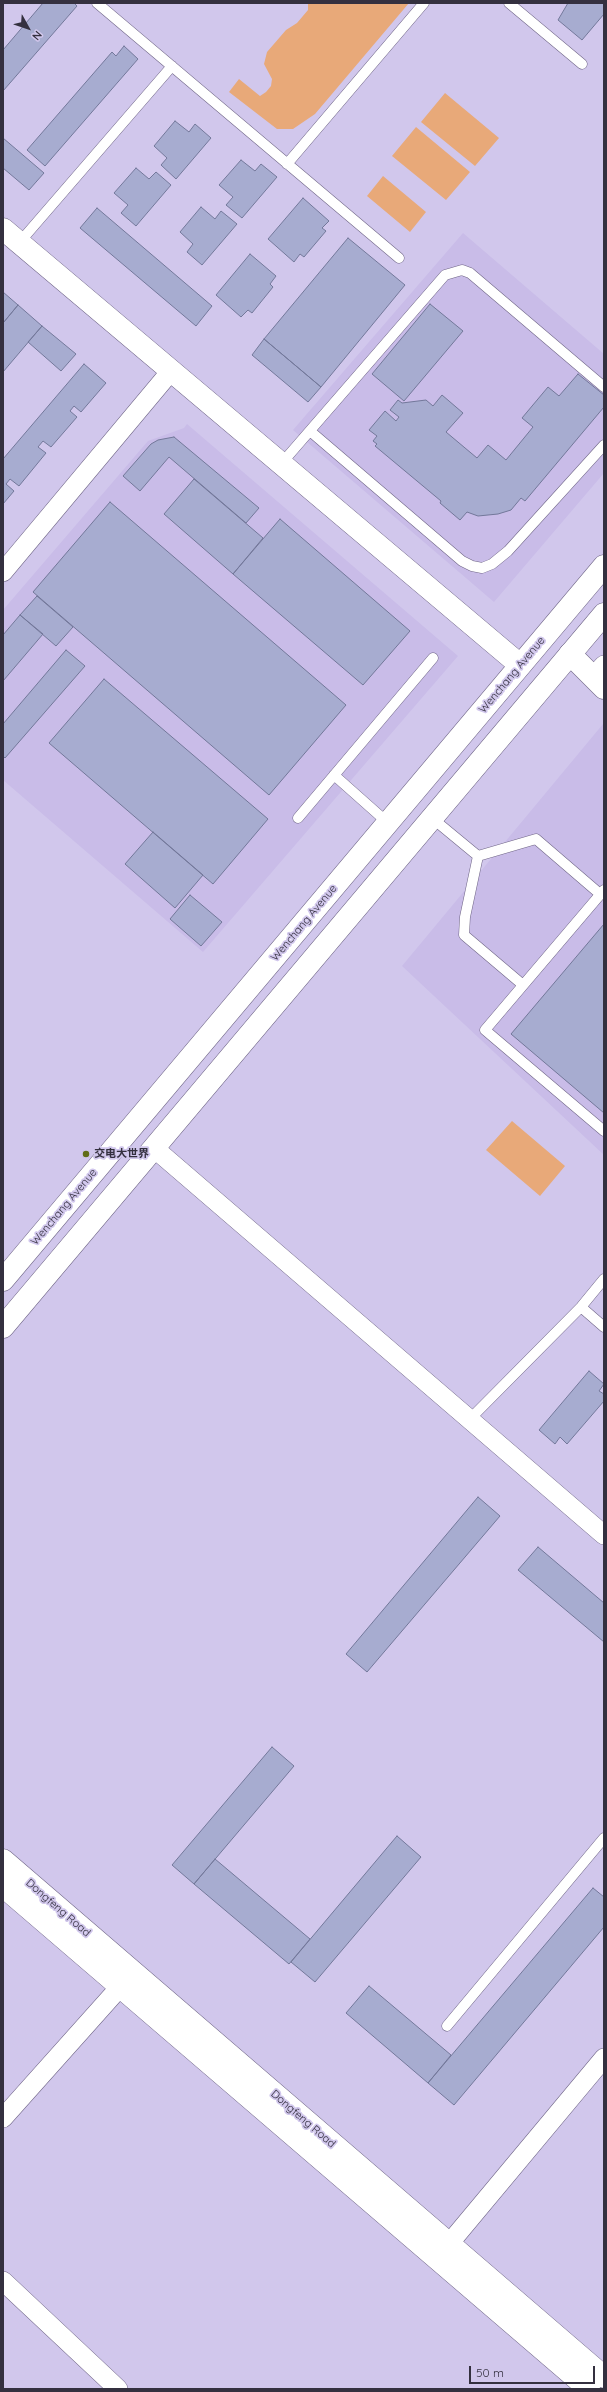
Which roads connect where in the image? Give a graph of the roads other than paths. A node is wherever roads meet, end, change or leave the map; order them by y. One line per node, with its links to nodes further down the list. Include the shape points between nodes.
1 (97, 3): 5 (lane)
2 (424, 3): 6 (lane)
3 (509, 3): 4 (lane)
4 (582, 64)
5 (172, 66): 6 (lane); 7 (lane)
6 (287, 164): 8 (lane)
7 (11, 236): 9 (main road)
8 (399, 258)
9 (171, 371): 13 (main road); 15 (street)
10 (604, 388): 11 (lane, via 470,273 462,270 445,275)
11 (310, 431): 12 (lane, via 462,561 482,568 492,564 508,550); 13 (lane)
12 (604, 445)
13 (281, 464): 19 (main road)
14 (604, 566): 19 (main road, Wenchang Avenue)
15 (4, 567)
16 (604, 614): 17 (main road)
17 (570, 654): 20 (main road); 23 (main road)
18 (433, 658): 21 (lane)
19 (520, 665): 24 (main road, Wenchang Avenue)
20 (600, 677)
21 (334, 775): 22 (lane); 24 (lane)
22 (298, 818)
23 (432, 818): 25 (lane); 29 (main road)
24 (388, 823): 31 (main road, Wenchang Avenue)
25 (478, 856): 26 (lane, via 536,839); 27 (lane, via 465,916 464,935)
26 (602, 892): 27 (lane)
27 (523, 985): 28 (lane, via 485,1030)
28 (604, 1131)
29 (154, 1148): 33 (main road); 35 (street)
30 (604, 1279): 32 (lane)
31 (3, 1280)
32 (580, 1307): 34 (lane); 35 (lane)
33 (3, 1327)
34 (604, 1327)
35 (470, 1419): 36 (street)
36 (604, 1535)
37 (603, 1842): 41 (lane)
38 (3, 1860): 44 (main road, Dongfeng Road)
39 (3, 1886): 40 (main road, Dongfeng Road)
40 (120, 1987): 43 (street); 48 (main road, Dongfeng Road)
41 (447, 2026)
42 (604, 2058): 44 (street)
43 (3, 2118)
44 (448, 2245): 46 (main road, Dongfeng Road)
45 (4, 2285): 47 (street)
46 (604, 2377)
47 (118, 2389)
48 (589, 2389)

